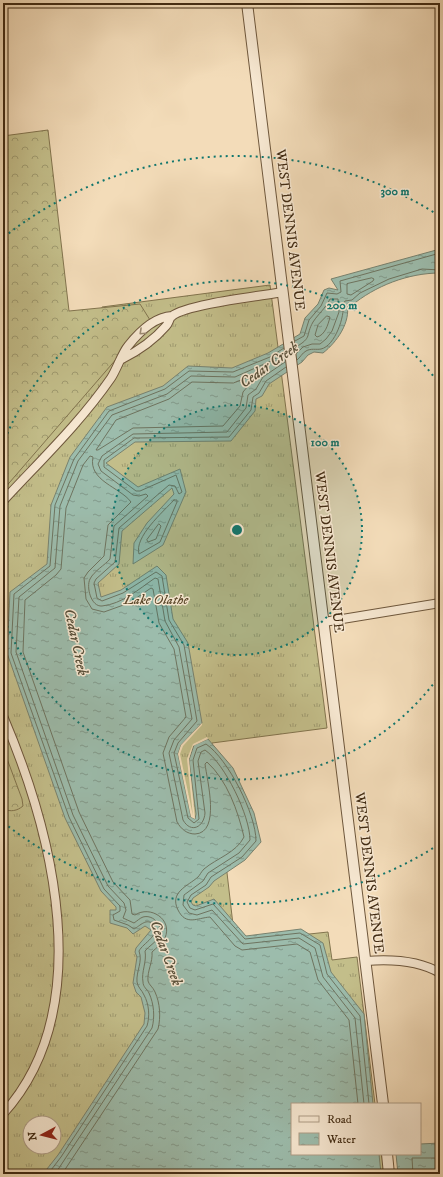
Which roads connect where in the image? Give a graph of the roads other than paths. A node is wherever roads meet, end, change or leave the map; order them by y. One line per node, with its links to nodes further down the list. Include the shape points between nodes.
1 (248, 3): 2 (street, WEST DENNIS AVENUE)
2 (283, 292): 3 (street, via 194,308); 7 (street, WEST DENNIS AVENUE)
3 (172, 316): 4 (street, via 167,326 137,352); 4 (street, one-way to 4, via 162,317 152,323 127,347)
4 (122, 360): 5 (street, via 65,436)
5 (3, 501)
6 (440, 603): 7 (street)
7 (324, 622): 9 (street, WEST DENNIS AVENUE)
8 (3, 716): 12 (street, via 26,776 42,830 52,885 59,955 55,1001 47,1039 29,1080)
9 (366, 961): 10 (street, via 415,963); 11 (street, WEST DENNIS AVENUE)
10 (440, 973)
11 (383, 1103)
12 (3, 1114)
13 (387, 1155): 14 (street)
14 (389, 1174)

